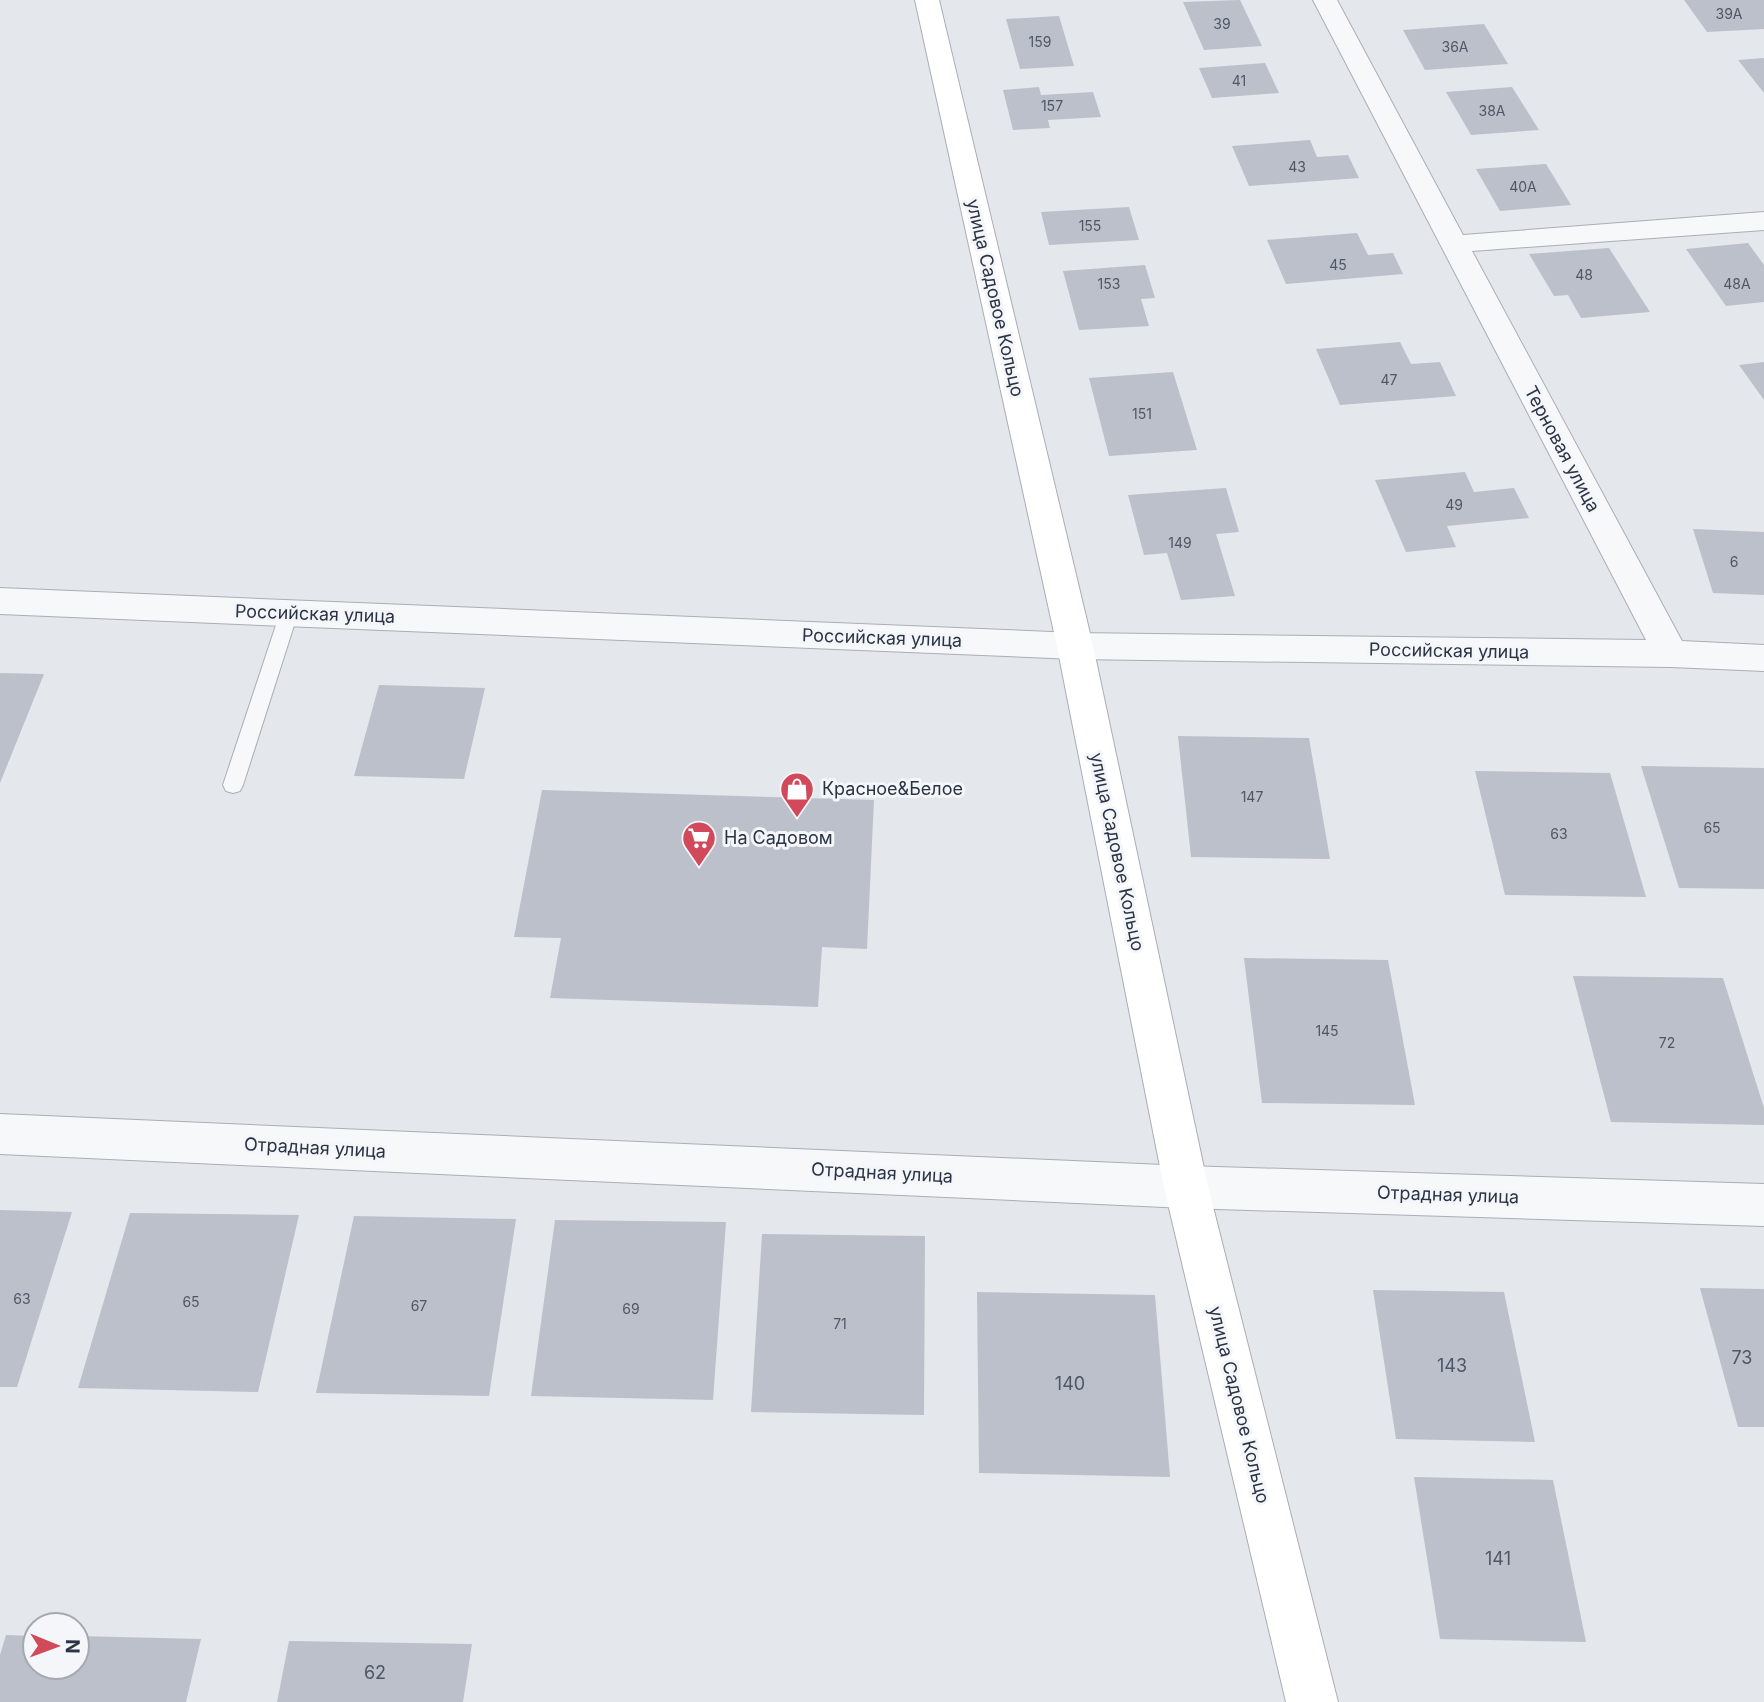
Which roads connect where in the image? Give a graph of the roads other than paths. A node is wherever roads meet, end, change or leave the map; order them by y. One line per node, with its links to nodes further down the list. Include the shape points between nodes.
1 (927, 0): 7 (street, улица Садовое Кольцо)
2 (1325, 0): 4 (street, Терновая улица)
3 (1764, 221): 4 (street)
4 (1454, 244): 8 (street, Терновая улица)
5 (0, 601): 6 (street, Российская улица)
6 (289, 613): 7 (street, Российская улица); 10 (lane)
7 (1075, 646): 8 (street, Российская улица); 12 (street, улица Садовое Кольцо)
8 (1671, 654): 9 (street, Российская улица)
9 (1764, 658)
10 (233, 785)
11 (0, 1134): 12 (street, Отрадная улица)
12 (1186, 1187): 13 (street, Отрадная улица); 14 (street, улица Садовое Кольцо)
13 (1764, 1205)
14 (1312, 1702)

